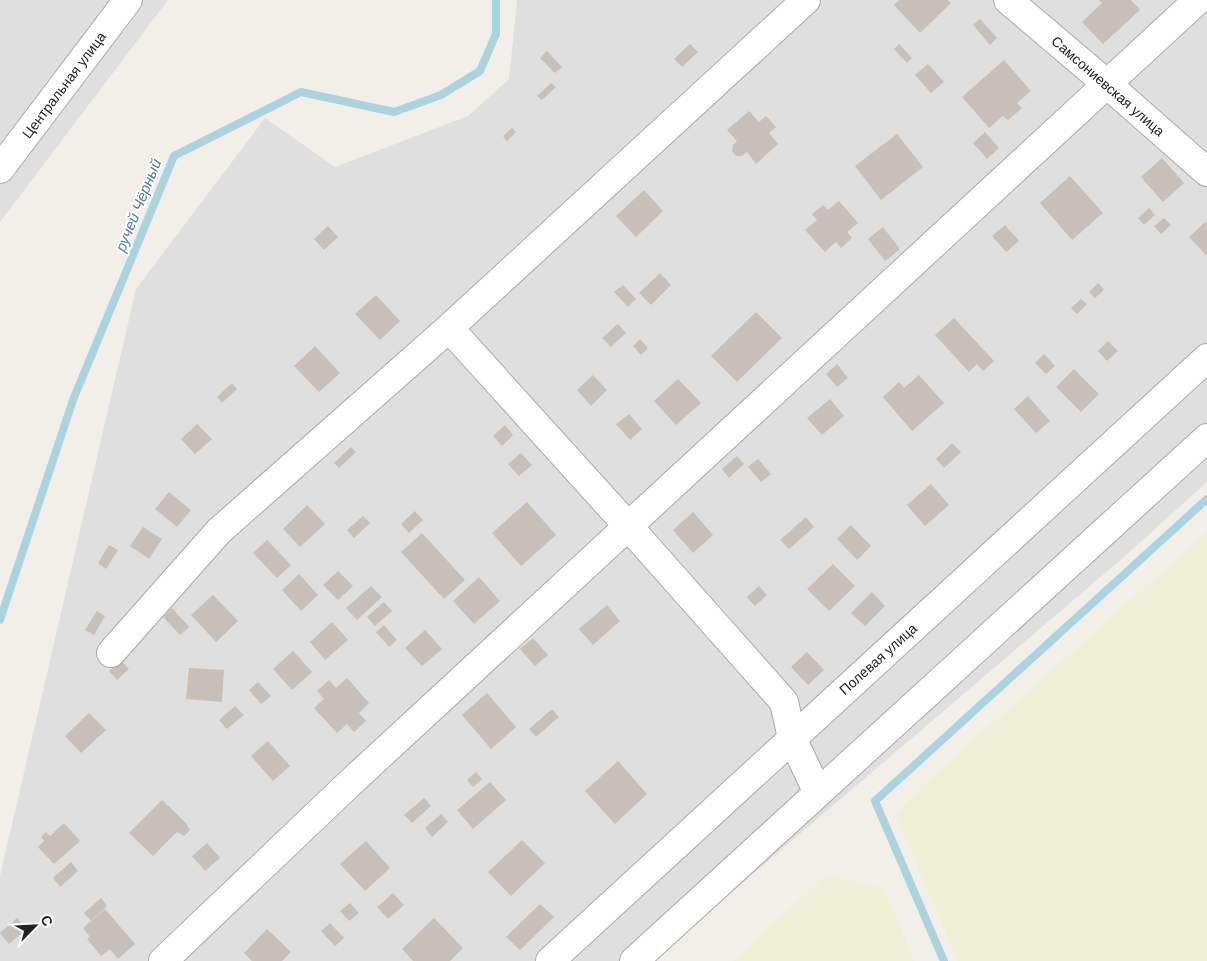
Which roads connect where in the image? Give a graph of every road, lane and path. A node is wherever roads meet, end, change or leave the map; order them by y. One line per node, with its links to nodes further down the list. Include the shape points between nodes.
1 (128, 0): 6 (street, Центральная улица)
2 (806, 0): 9 (street)
3 (1008, 0): 5 (street, Самсониевская улица)
4 (1198, 0): 5 (street)
5 (1108, 84): 8 (street, Самсониевская улица); 12 (street)
6 (8, 140): 7 (street, Центральная улица)
7 (0, 169)
8 (1207, 172)
9 (449, 328): 12 (street); 13 (street, via 219,531)
10 (1207, 358): 14 (street, Полевая улица)
11 (1207, 438): 15 (street)
12 (628, 526): 14 (street, via 784,702); 16 (street)
13 (110, 652)
14 (792, 738): 15 (street); 17 (street, Полевая улица)
15 (818, 793): 18 (street)
16 (163, 961)
17 (550, 961)
18 (634, 961)

